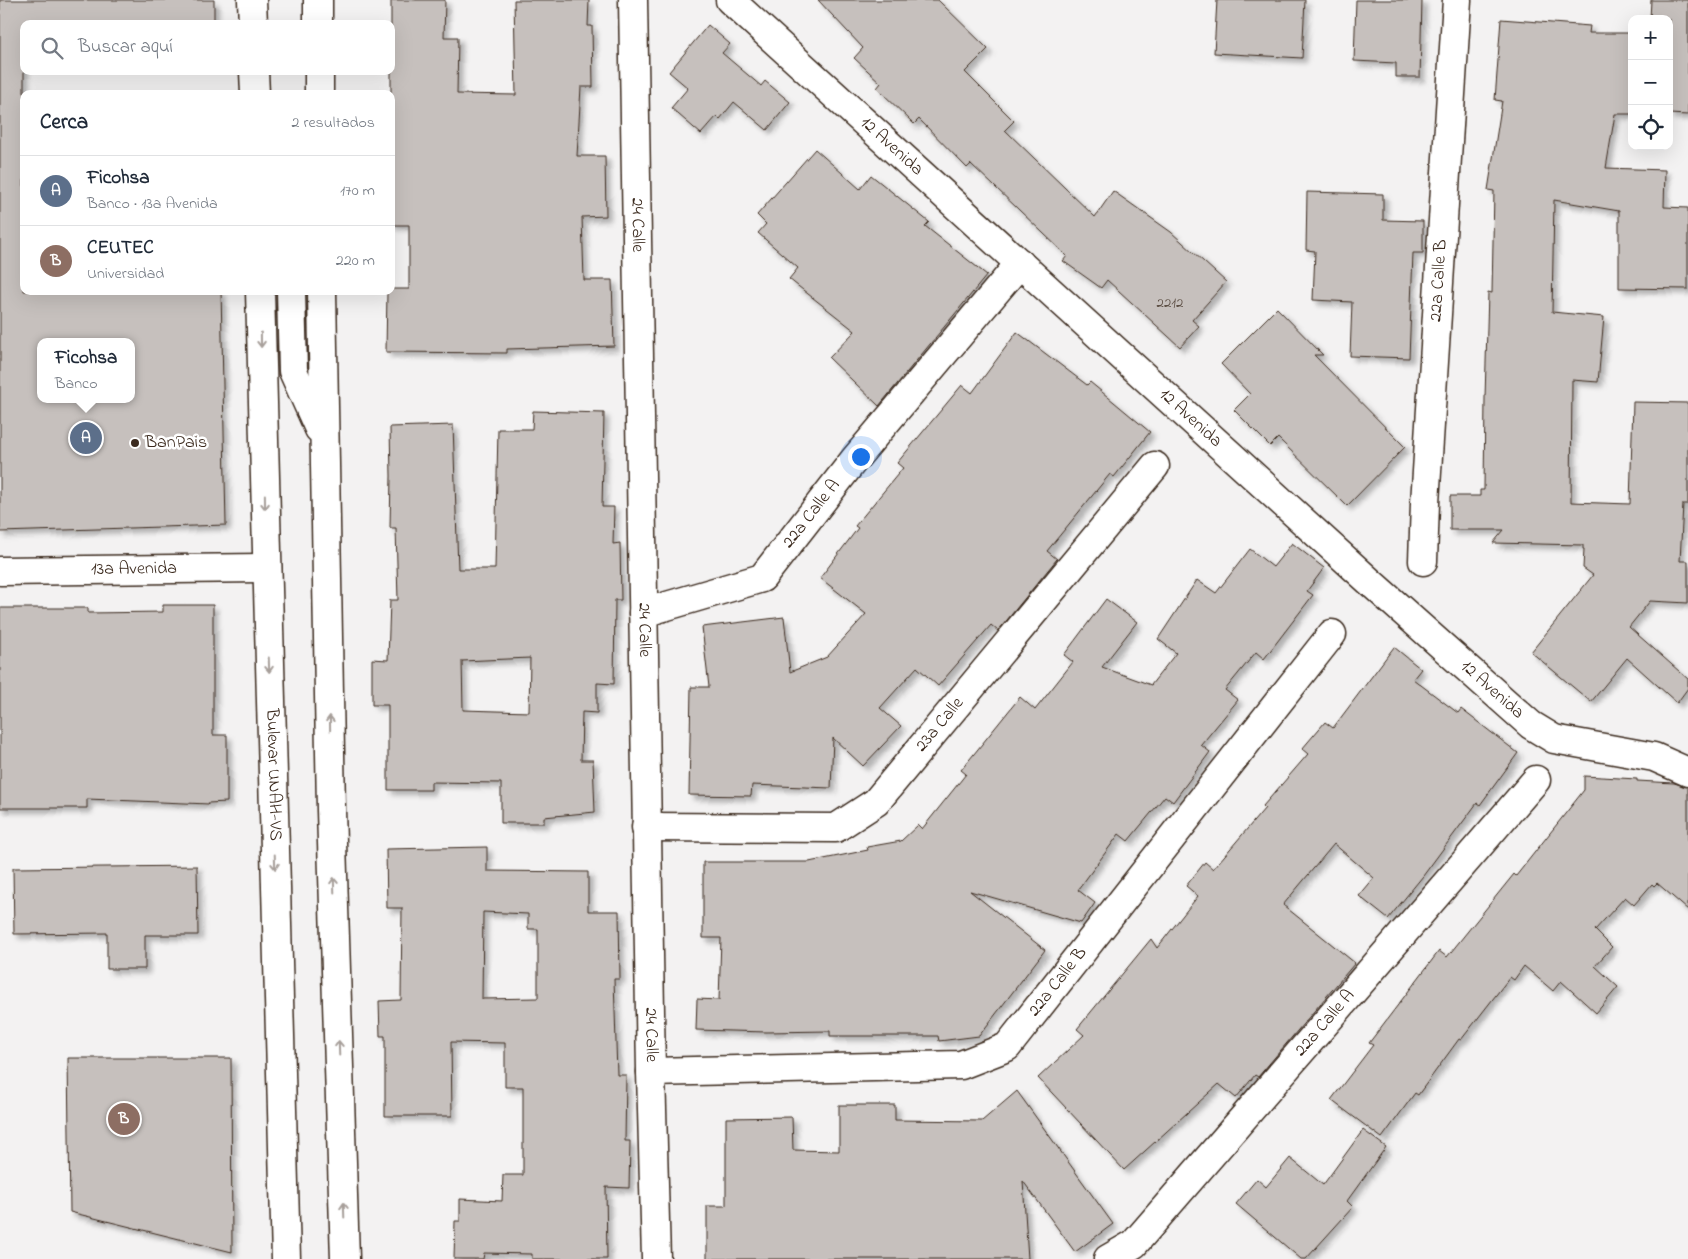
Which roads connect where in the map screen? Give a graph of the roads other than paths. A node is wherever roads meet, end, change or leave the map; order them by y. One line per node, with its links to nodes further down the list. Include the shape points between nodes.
1 (252, 0): 6 (street)
2 (318, 0): 7 (street)
3 (633, 0): 21 (street, 24 Calle)
4 (730, 0): 12 (street, 12 Avenida)
5 (1457, 0): 18 (street, 22a Calle B)
6 (253, 20)
7 (318, 20)
8 (254, 75): 10 (street)
9 (319, 75): 11 (street)
10 (255, 90)
11 (319, 90)
12 (1020, 263): 21 (street, 22a Calle A, via 854,460 762,578); 23 (street, 12 Avenida, via 1532,725 1554,739 1654,756)
13 (260, 295): 19 (street, Bulevar UNAH-VS, one-way to 19)
14 (291, 295): 16 (street, via 293,371)
15 (322, 295): 16 (street)
16 (323, 439): 28 (street, one-way to 16)
17 (1155, 466): 25 (street, 23a Calle, via 876,802 836,828)
18 (1423, 561)
19 (267, 568): 20 (street, 13a Avenida); 27 (street, Bulevar UNAH-VS, one-way to 27)
20 (0, 571)
21 (642, 613): 25 (street, 24 Calle)
22 (1332, 634): 26 (street, 22a Calle B, via 1007,1047 961,1066)
23 (1688, 772)
24 (1536, 780): 30 (street, 22a Calle A, via 1134,1244)
25 (646, 827): 26 (street, 24 Calle)
26 (650, 1072): 29 (street, 24 Calle)
27 (286, 1259)
28 (345, 1259)
29 (656, 1259)
30 (1108, 1259)

